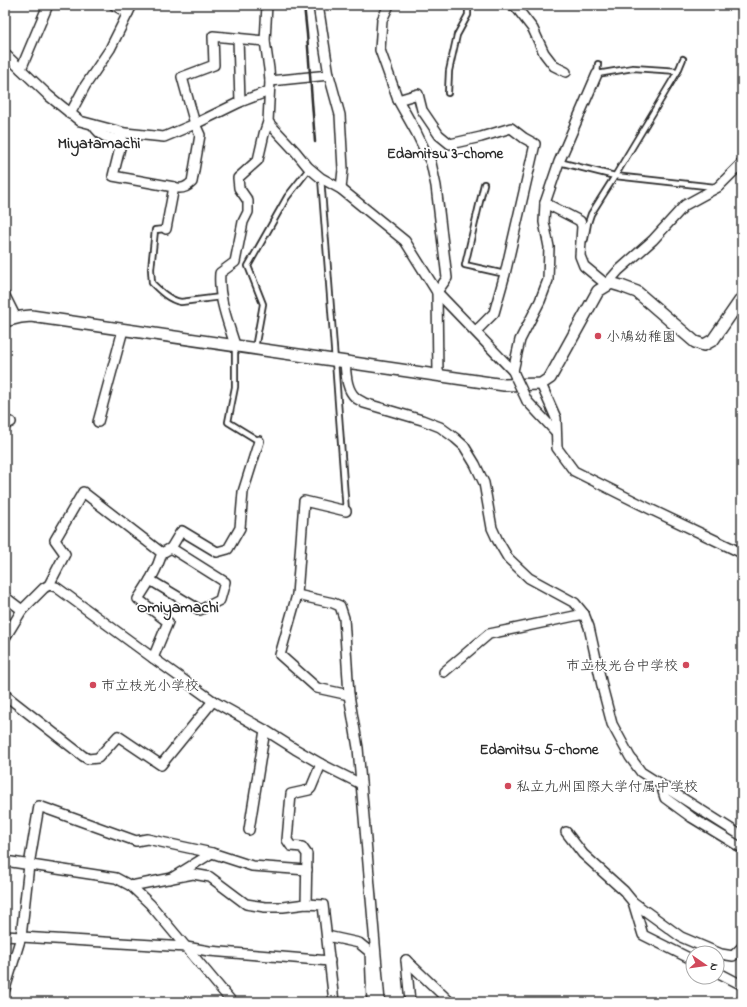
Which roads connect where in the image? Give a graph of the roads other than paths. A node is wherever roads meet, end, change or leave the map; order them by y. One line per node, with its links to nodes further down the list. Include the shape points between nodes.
1 (48, 5): 14 (street)
2 (114, 5): 8 (street)
3 (267, 5): 10 (street)
4 (318, 5): 17 (street)
5 (389, 5): 21 (street, via 382,20 380,50)
6 (468, 5): 20 (lane, via 468,15 457,35)
7 (512, 5): 16 (street, via 533,29 544,53 554,66)
8 (130, 9): 23 (street, via 110,49)
9 (238, 38): 10 (street); 22 (street); 25 (street, via 213,36 214,65 182,76)
10 (265, 40): 19 (street)
11 (5, 54): 14 (street)
12 (683, 60): 15 (lane)
13 (598, 64): 18 (lane)
14 (21, 69): 23 (street)
15 (678, 71): 18 (lane, via 633,68); 30 (lane)
16 (566, 72)
17 (329, 74): 19 (street); 35 (street, via 340,115 343,169)
18 (597, 74): 27 (street)
19 (269, 86): 22 (street); 24 (street)
20 (448, 93)
21 (398, 100): 39 (street, via 418,94 422,110 439,135 450,144 511,128 535,144); 41 (street, via 428,155 433,171 447,278)
22 (240, 102): 25 (street)
23 (70, 114): 26 (street)
24 (268, 122): 29 (street); 43 (street, via 258,160 238,178 239,188 248,201 248,212 243,222 235,262 220,273)
25 (195, 124): 26 (street, via 164,137 125,133); 33 (street, via 200,135 192,182 187,187)
26 (92, 125): 33 (street, via 105,137 122,140 113,176)
27 (559, 162): 30 (lane); 36 (street)
28 (742, 163): 34 (street)
29 (309, 168): 31 (street); 49 (lane, via 287,197 248,266 263,304)
30 (615, 176): 34 (lane); 38 (lane, via 591,214)
31 (321, 178): 35 (street); 50 (lane)
32 (484, 184): 39 (lane, via 465,265)
33 (174, 187): 37 (street)
34 (718, 187): 40 (street, via 685,206 653,240 618,271)
35 (341, 189): 41 (street, via 404,241)
36 (546, 203): 38 (street, via 580,221); 51 (street, via 544,222 549,247 548,280 520,340)
37 (166, 229): 43 (lane, via 155,230 152,283 174,301)
38 (582, 260): 40 (street, via 584,266)
39 (505, 274): 47 (street, via 494,313)
40 (609, 284): 44 (street, via 637,292 696,342 704,345 713,340); 53 (street, via 598,291 550,378)
41 (438, 292): 47 (street); 52 (street)
42 (5, 296): 45 (street)
43 (221, 297): 48 (street)
44 (742, 298)
45 (10, 320): 46 (street, via 31,316)
46 (123, 330): 48 (street); 54 (street)
47 (476, 331): 51 (street)
48 (235, 345): 49 (street); 56 (lane, via 235,387 228,422)
49 (255, 348): 50 (street)
50 (340, 361): 52 (street); 57 (lane); 66 (street, via 350,391 356,398 364,403 440,427 464,446 484,482 492,528 508,558 529,578 575,603)
51 (514, 374): 55 (street, bridge, via 528,401)
52 (438, 375): 53 (street, via 504,385)
53 (541, 384): 55 (street, via 556,418)
54 (98, 422)
55 (556, 432): 60 (street, via 557,448 574,471)
56 (259, 441): 58 (street, via 243,492 240,528 228,549 217,552 182,531)
57 (346, 511): 63 (street, via 304,501)
58 (171, 548): 59 (street); 61 (street, via 225,582 220,600 200,610)
59 (162, 553): 61 (street); 62 (street, via 83,492 54,540 65,554)
60 (742, 554)
61 (150, 580): 68 (street, via 138,598 168,622)
62 (49, 585): 65 (street); 68 (street, via 56,587)
63 (297, 595): 71 (street, via 340,606 344,618); 71 (street, via 280,655 317,688)
64 (5, 597): 65 (street)
65 (22, 610): 67 (street)
66 (584, 614): 69 (street, via 489,634); 76 (street, via 612,724 641,772)
67 (5, 638)
68 (153, 658): 72 (street)
69 (444, 672)
70 (5, 695): 72 (street, via 88,759 98,758 118,736 161,765)
71 (349, 695): 75 (street)
72 (213, 701): 73 (street)
73 (265, 730): 74 (street); 77 (street)
74 (321, 764): 75 (street); 84 (street, via 311,788 291,794 287,840 291,846 302,847 307,854)
75 (361, 784): 102 (street)
76 (661, 785): 79 (street); 80 (street, via 665,798 691,818)
77 (249, 830)
78 (566, 832): 87 (street, via 583,854)
79 (742, 836)
80 (742, 848)
81 (212, 853): 83 (street, via 147,839 136,841 39,806); 84 (street, via 252,866); 85 (street)
82 (5, 861): 83 (street)
83 (29, 865): 86 (street, via 116,878); 91 (street)
84 (307, 870): 88 (street)
85 (170, 879): 86 (street); 88 (street, via 193,874 210,876 246,904 265,908)
86 (131, 886): 92 (street, via 150,904)
87 (633, 902): 93 (street, via 681,937 721,954 733,956); 94 (street, via 643,935)
88 (306, 904): 90 (street, via 323,905)
89 (5, 936): 91 (street)
90 (327, 936): 95 (street); 101 (street, via 359,943 370,952)
91 (21, 937): 92 (street); 98 (street)
92 (186, 947): 95 (street); 99 (street)
93 (742, 947)
94 (685, 956)
95 (330, 961): 100 (street)
96 (725, 976): 97 (street)
97 (742, 985)
98 (5, 989)
99 (232, 1002)
100 (334, 1002)
101 (372, 1002)
102 (380, 1002)
103 (410, 1002): 104 (street, via 406,960)
104 (450, 1002)

